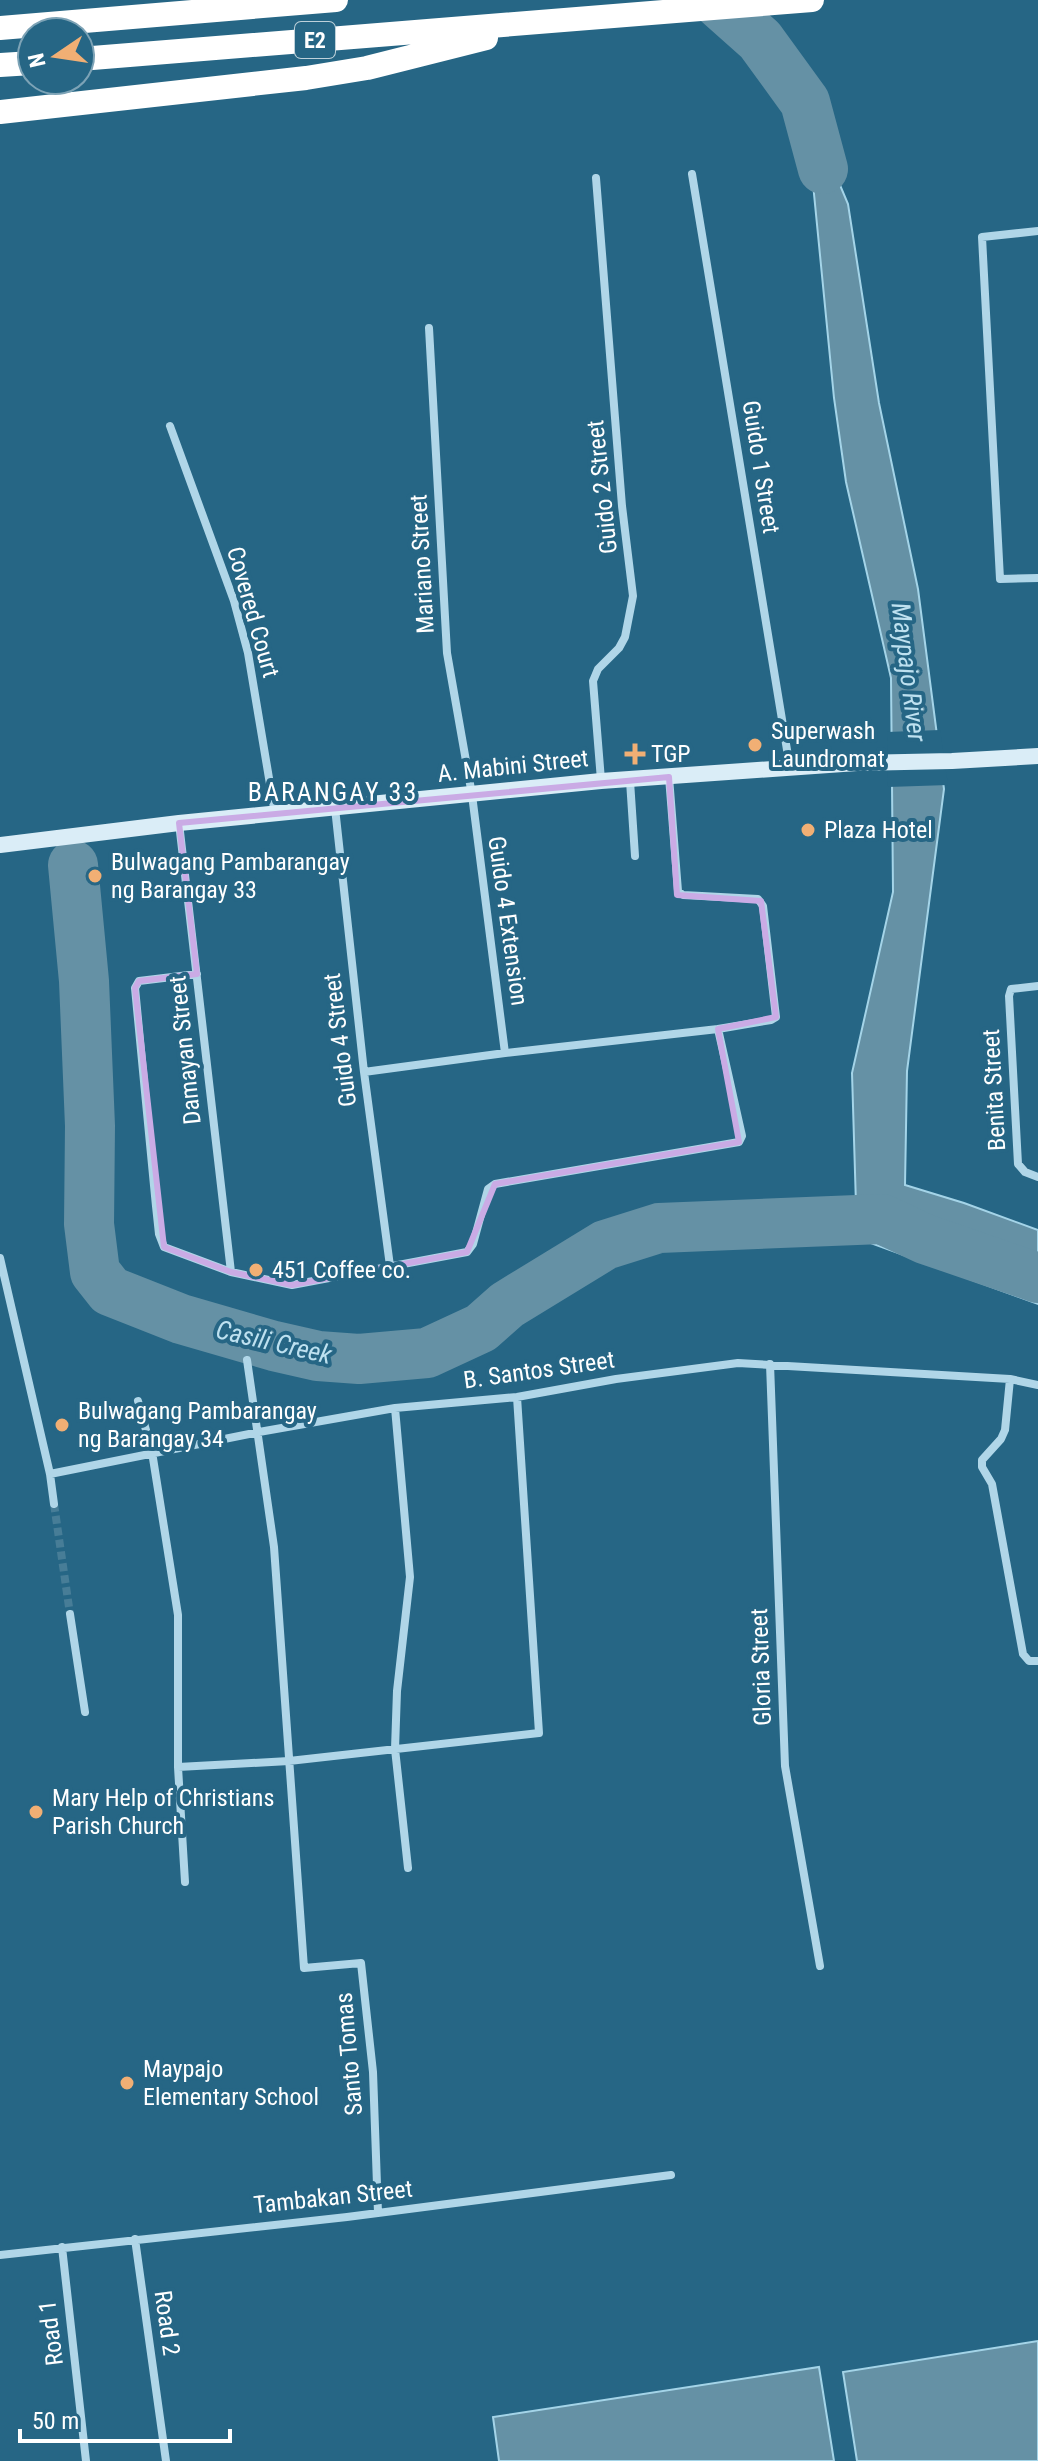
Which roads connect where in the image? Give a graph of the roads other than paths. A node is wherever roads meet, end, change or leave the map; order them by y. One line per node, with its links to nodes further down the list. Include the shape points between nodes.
1 (336, 0): 4 (highway, E2)
2 (812, 0): 3 (highway, E2)
3 (550, 22): 5 (highway, E2); 6 (highway, via 306,78)
4 (0, 28)
5 (96, 58)
6 (0, 112)
7 (692, 174): 14 (street, Guido 1 Street)
8 (596, 178): 16 (street, Guido 2 Street, via 633,596 625,637 593,681)
9 (1038, 231): 12 (street, via 982,237 1000,579)
10 (429, 328): 18 (street, Mariano Street, via 447,653)
11 (170, 426): 20 (street, Covered Court, via 234,601)
12 (1038, 578)
13 (1038, 756): 14 (main road, A. Mabini Street)
14 (790, 768): 15 (main road, A. Mabini Street)
15 (669, 777): 17 (main road, A. Mabini Street); 26 (street, via 678,891 758,899 763,906 776,1017)
16 (601, 781): 17 (main road, A. Mabini Street); 18 (main road, A. Mabini Street)
17 (630, 781): 23 (street)
18 (472, 795): 19 (main road, A. Mabini Street); 27 (street, Guido 4 Extension)
19 (335, 808): 20 (main road, A. Mabini Street); 28 (street, Guido 4 Street)
20 (275, 814): 21 (main road, A. Mabini Street)
21 (179, 823): 22 (main road, A. Mabini Street); 24 (street, Damayan Street)
22 (0, 845)
23 (635, 856)
24 (197, 974): 32 (street, Damayan Street); 32 (street, via 139,981 135,988 157,1220 161,1242 169,1251)
25 (1038, 986): 29 (street, Benita Street, via 1011,989 1009,996 1018,1164)
26 (718, 1029): 27 (street); 31 (street, via 742,1136 739,1142 495,1184 487,1194 471,1249)
27 (505, 1053): 28 (street)
28 (364, 1072): 31 (street, Guido 4 Street)
29 (1038, 1177)
30 (0, 1258): 42 (street)
31 (390, 1266): 32 (street, via 292,1285)
32 (231, 1272)
33 (247, 1360): 40 (street)
34 (770, 1364): 35 (street, B. Santos Street); 37 (street, B. Santos Street, via 738,1363); 52 (street, Gloria Street, via 785,1766)
35 (1010, 1379): 36 (street, B. Santos Street); 45 (street, via 1005,1430 982,1467 992,1484 1023,1654)
36 (1038, 1385)
37 (517, 1397): 39 (street, B. Santos Street); 47 (street, via 539,1733)
38 (138, 1401): 41 (street)
39 (395, 1408): 40 (street, B. Santos Street); 47 (street, via 410,1577)
40 (259, 1432): 41 (street, B. Santos Street); 48 (street, via 274,1547)
41 (152, 1452): 42 (street, B. Santos Street); 49 (street, via 178,1615)
42 (50, 1474): 43 (street)
43 (54, 1504)
44 (70, 1614): 46 (street)
45 (1038, 1661)
46 (85, 1712)
47 (395, 1749): 48 (street); 50 (street)
48 (289, 1761): 49 (street); 54 (street, Santo Tomas, via 304,1968 361,1963 373,2072)
49 (178, 1767): 51 (street)
50 (408, 1868)
51 (185, 1882)
52 (820, 1966)
53 (671, 2175): 54 (street, Tambakan Street)
54 (378, 2213): 55 (street, Tambakan Street)
55 (135, 2239): 56 (street, Tambakan Street); 59 (street, Road 2)
56 (62, 2247): 57 (street, Tambakan Street); 58 (street, Road 1)
57 (0, 2255)
58 (86, 2461)
59 (166, 2461)

